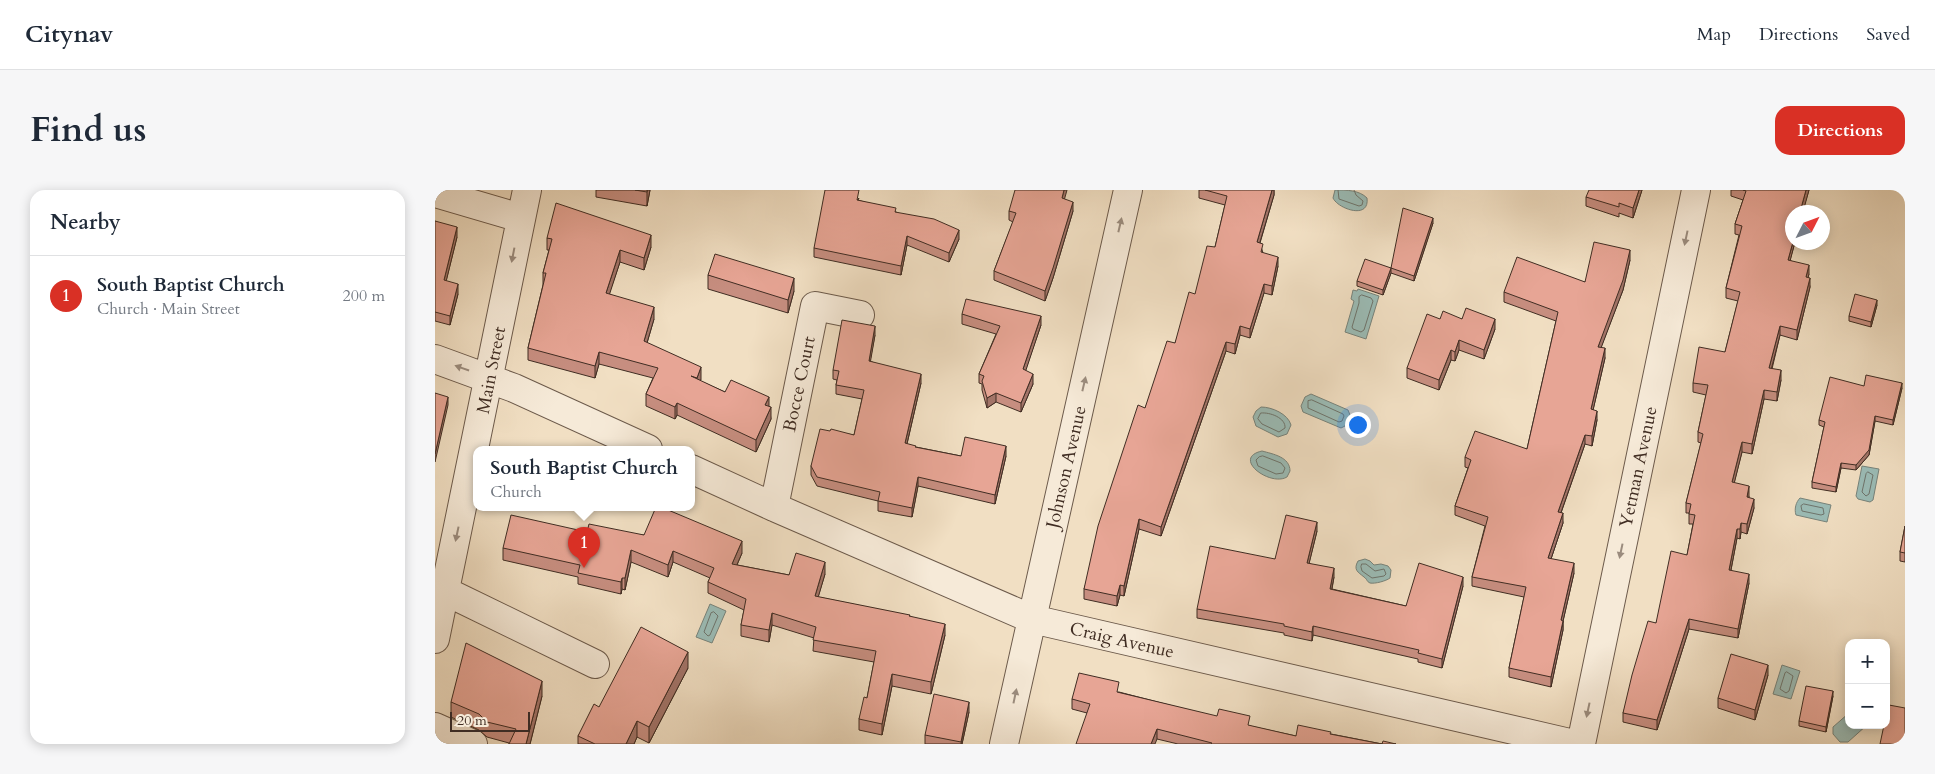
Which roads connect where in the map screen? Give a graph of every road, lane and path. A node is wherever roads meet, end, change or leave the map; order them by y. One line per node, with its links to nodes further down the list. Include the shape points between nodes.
1 (527, 190): 5 (street, Main Street)
2 (1128, 190): 15 (street, Johnson Avenue, one-way to 2)
3 (1696, 190): 22 (street, Yetman Avenue, one-way to 22)
4 (435, 193): 5 (street)
5 (521, 218): 8 (street, Main Street, one-way to 8)
6 (860, 315): 13 (street, Bocce Court, via 815,306)
7 (435, 358): 8 (street, one-way to 7)
8 (489, 377): 9 (street, Main Street, one-way to 9); 10 (street)
9 (475, 446)
10 (641, 446)
11 (473, 454): 14 (street, Main Street, one-way to 14)
12 (695, 471): 13 (street, Craig Avenue)
13 (774, 507): 15 (street, Craig Avenue)
14 (445, 590): 16 (street, Main Street); 17 (street)
15 (1032, 619): 20 (street, Johnson Avenue, one-way to 15); 21 (street, Craig Avenue)
16 (435, 639)
17 (595, 664)
18 (435, 727): 19 (street)
19 (473, 744)
20 (1004, 744)
21 (1574, 744)
22 (1581, 744)

